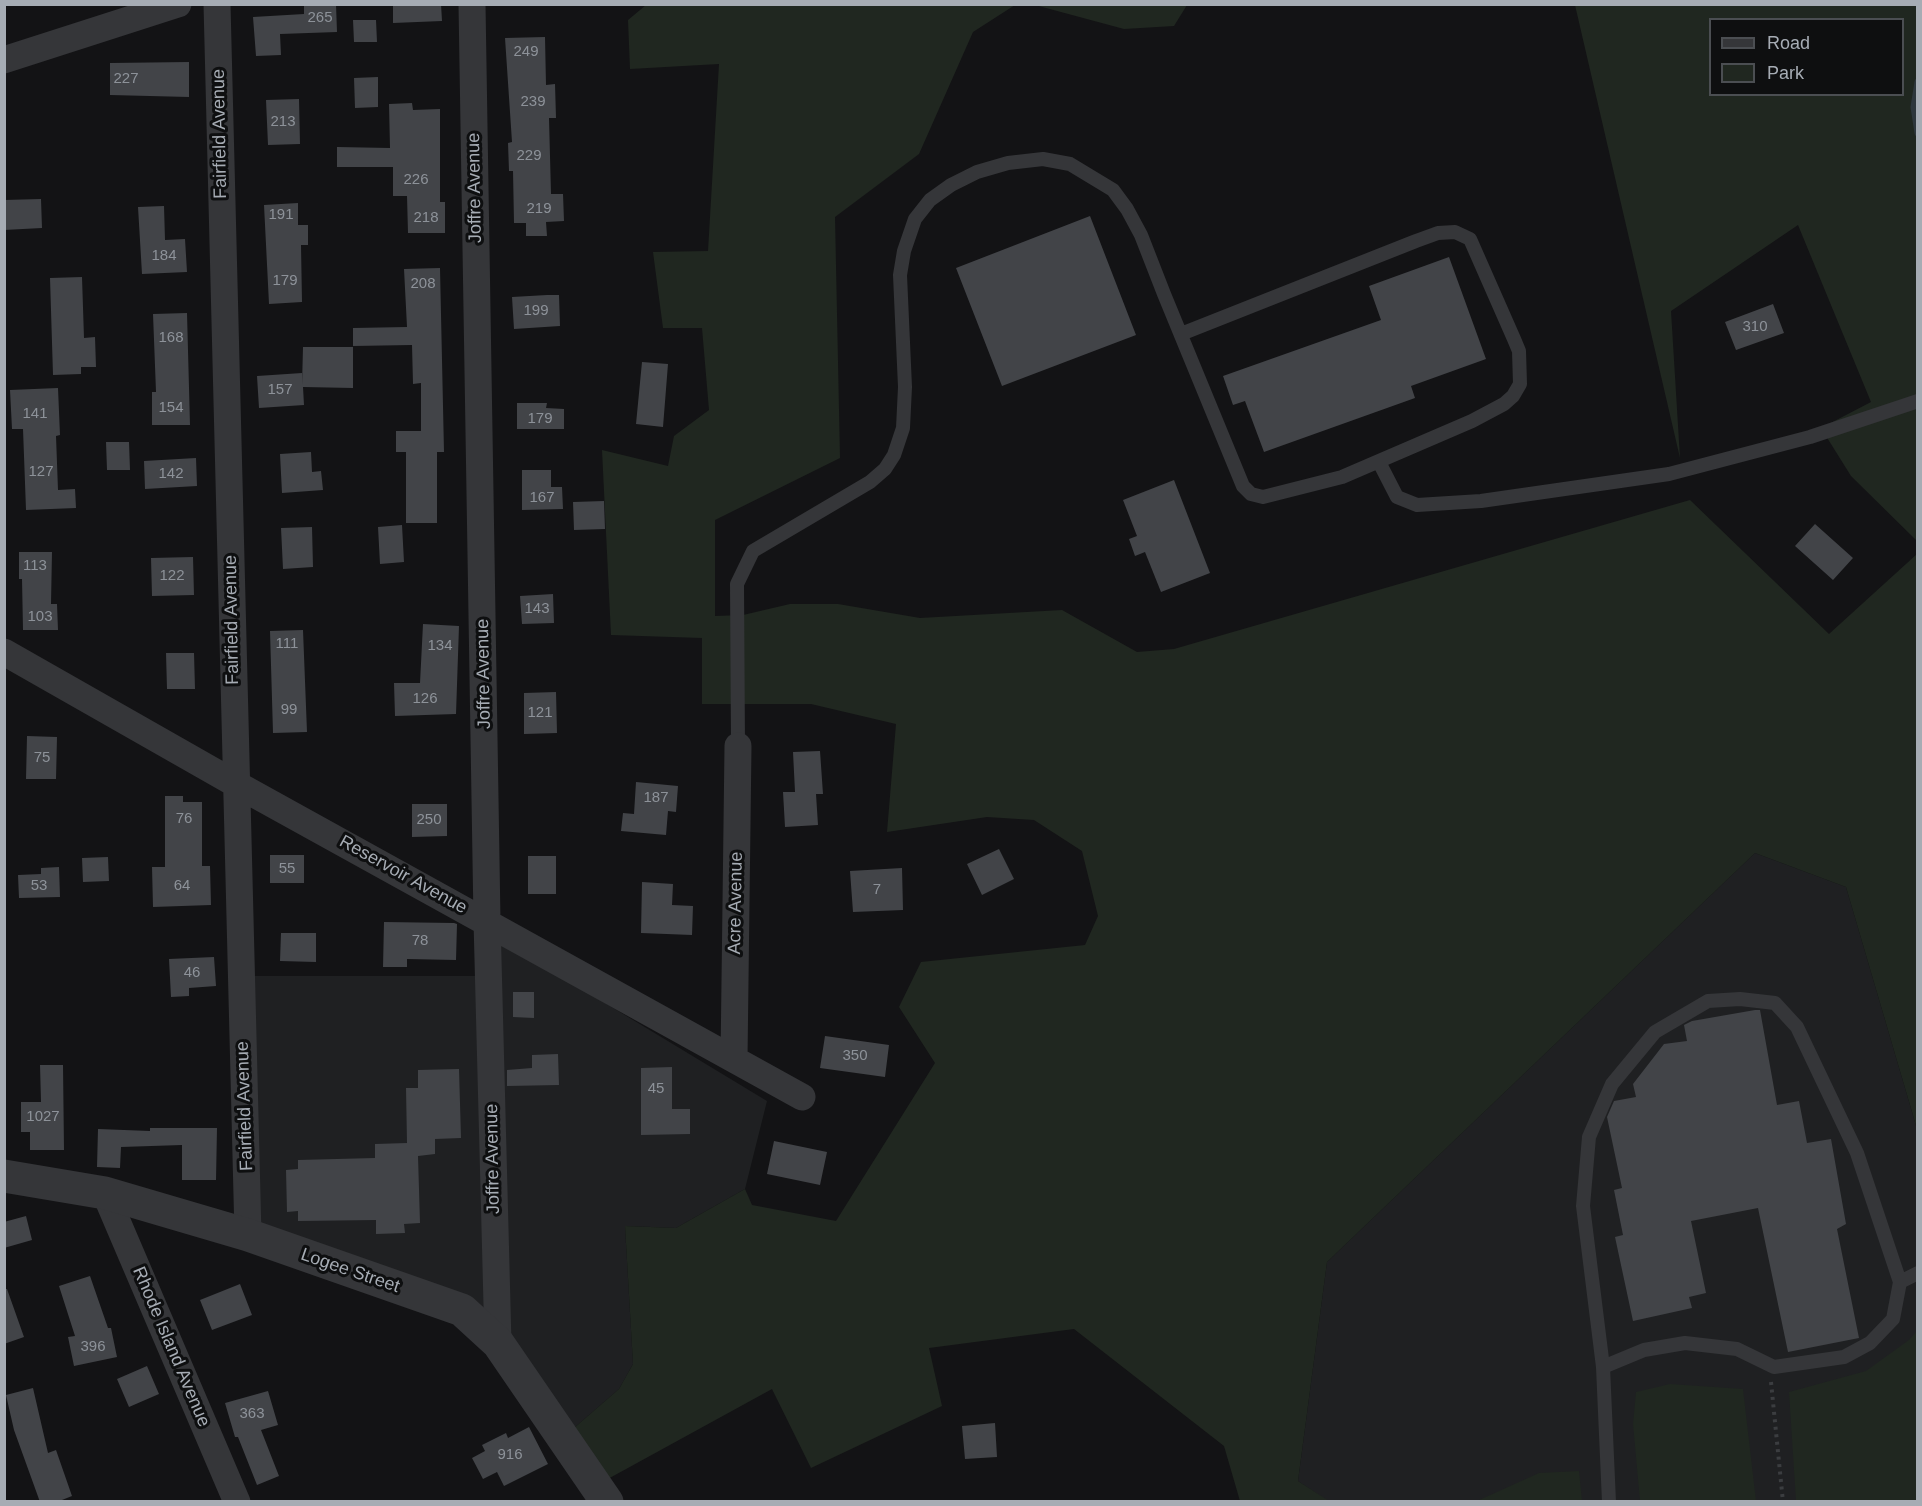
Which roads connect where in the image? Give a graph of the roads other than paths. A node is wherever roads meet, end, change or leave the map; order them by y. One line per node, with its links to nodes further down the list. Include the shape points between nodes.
1 (178, 4): 4 (street)
2 (217, 4): 11 (street, Fairfield Avenue)
3 (472, 4): 12 (street, Joffre Avenue)
4 (131, 12): 5 (street)
5 (4, 60)
6 (1181, 334): 8 (lane, via 1243,486 1251,494 1263,497 1302,489); 8 (lane, via 1438,233 1455,232 1470,239 1519,351 1520,384 1504,404 1472,422); 10 (lane, via 1127,209 1113,190 1070,164 1043,159 1008,164 977,172 930,200 915,219 900,275 905,387 903,428 894,455 870,482 753,551 737,584)
7 (1917, 400): 8 (lane, via 1810,436 1669,474 1481,501 1417,505 1397,497)
8 (1379, 462)
9 (4, 652): 11 (street, Reservoir Avenue)
10 (738, 746): 13 (street, Acre Avenue)
11 (236, 784): 12 (street, Reservoir Avenue); 17 (street, Fairfield Avenue)
12 (487, 921): 13 (street, Reservoir Avenue); 20 (street, Joffre Avenue)
13 (734, 1059): 14 (street, Reservoir Avenue)
14 (802, 1098)
15 (4, 1176): 16 (street, Logee Street)
16 (105, 1193): 17 (street, Logee Street); 22 (street, Rhode Island Avenue)
17 (248, 1235): 20 (street, Logee Street, via 462,1310)
18 (1917, 1273): 19 (lane)
19 (1900, 1282): 21 (lane, via 1893,1319 1870,1343 1844,1357 1774,1367 1737,1349 1685,1343 1644,1350); 21 (lane, via 1857,1153 1797,1027 1775,1003 1708,1001 1655,1032 1612,1084 1589,1137 1583,1206)
20 (498, 1343): 23 (street, Logee Street)
21 (1603, 1367): 24 (lane)
22 (237, 1502)
23 (607, 1502)
24 (1609, 1502)

